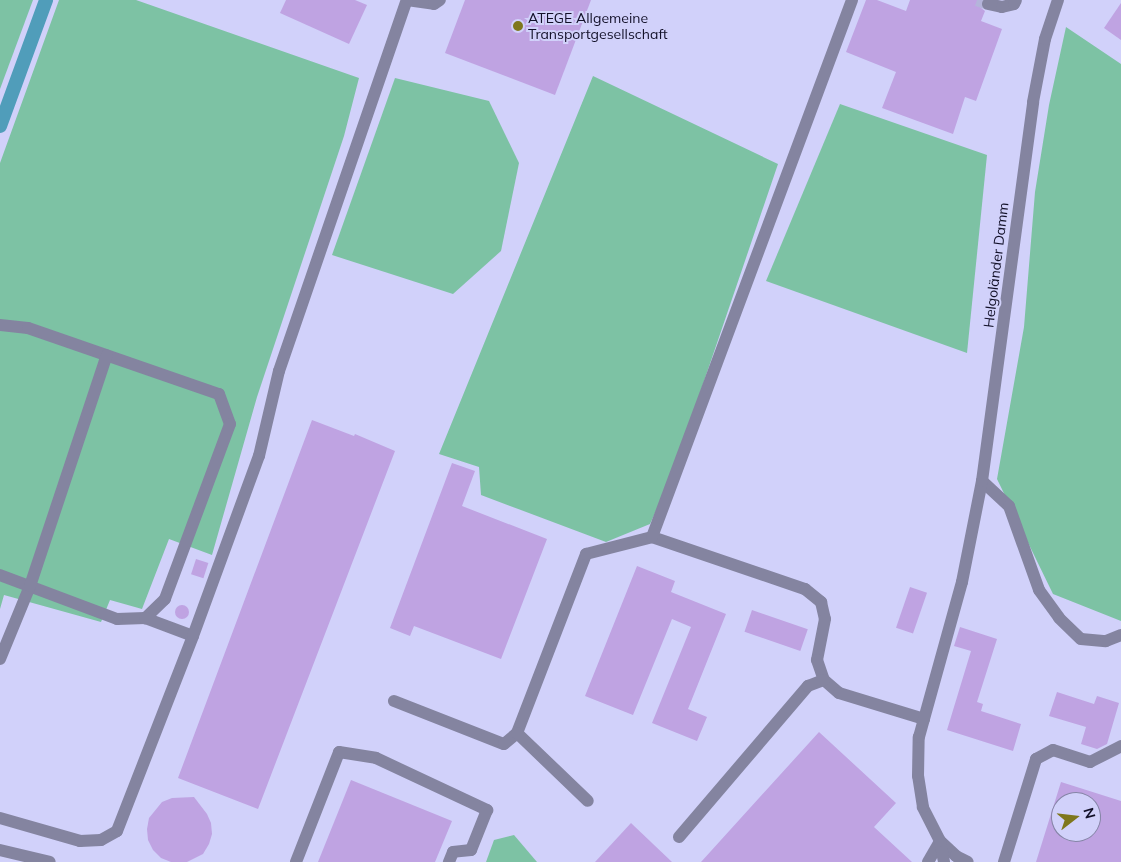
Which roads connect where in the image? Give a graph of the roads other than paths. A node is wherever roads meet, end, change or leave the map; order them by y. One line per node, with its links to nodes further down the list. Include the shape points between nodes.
1 (407, 0): 2 (street, via 434,4); 15 (street, via 279,371 259,456)
2 (440, 0)
3 (852, 0): 10 (street)
4 (1016, 0): 6 (street, via 1014,4 1002,7)
5 (1058, 0): 9 (street, Helgoländer Damm, via 1045,39 1032,102)
6 (988, 4)
7 (0, 325): 8 (street, via 28,328)
8 (107, 355): 12 (street); 13 (street, via 220,394 230,424 165,599)
9 (982, 481): 14 (street, via 1009,506 1039,590 1059,618 1081,639 1106,641); 19 (street, Helgoländer Damm, via 962,582)
10 (652, 537): 17 (street, via 805,590 820,602 825,619 817,660); 20 (street, via 586,554)
11 (0, 575): 12 (street)
12 (30, 586): 13 (street, via 117,619); 16 (street)
13 (145, 618): 15 (street)
14 (1121, 635)
15 (193, 636): 23 (street, via 117,831 100,840 80,841)
16 (0, 659)
17 (824, 680): 19 (street, via 839,693); 24 (street, via 808,686)
18 (394, 702): 20 (street, via 504,744)
19 (924, 719): 25 (street, Helgoländer Damm, via 919,737 918,776 923,807)
20 (517, 733): 22 (street)
21 (1121, 746): 33 (street, via 1090,762 1053,750 1036,759)
22 (588, 801)
23 (0, 818)
24 (679, 837)
25 (940, 841): 30 (street); 31 (street); 32 (street)
26 (0, 850): 27 (street)
27 (50, 862)
28 (296, 862): 29 (street, via 339,752 376,758 487,810 471,850 453,852)
29 (449, 862)
30 (928, 862)
31 (944, 862)
32 (968, 862)
33 (1004, 862)

